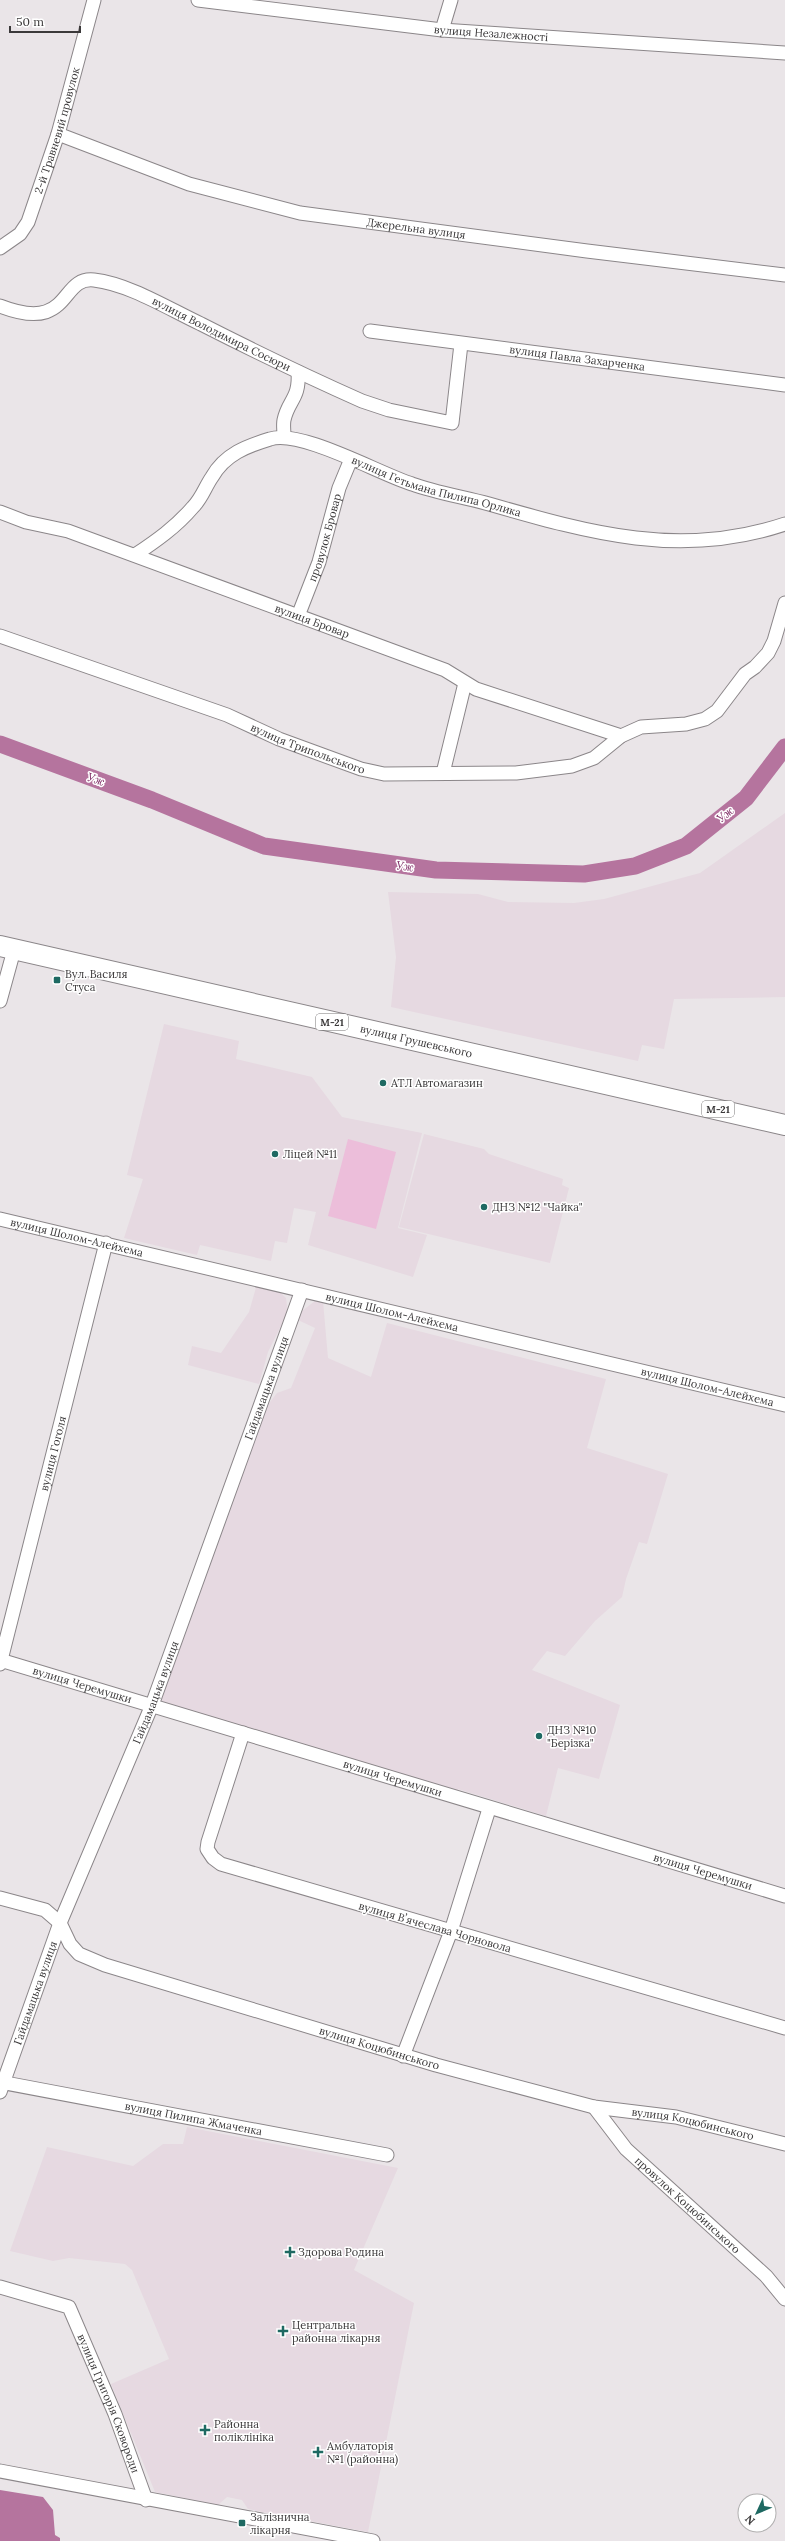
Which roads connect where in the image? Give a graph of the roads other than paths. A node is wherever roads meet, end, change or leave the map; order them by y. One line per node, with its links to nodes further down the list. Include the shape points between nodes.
1 (94, 0): 6 (street, 2-й Травневий провулок)
2 (198, 0): 4 (street, вулиця Незалежності)
3 (451, 0): 4 (street)
4 (442, 30): 5 (street, вулиця Незалежності)
5 (785, 53)
6 (58, 134): 7 (street, 2-й Травневий провулок, via 28,222 20,234); 8 (street, Джерельна вулиця, via 189,184 300,213)
7 (0, 248)
8 (785, 275)
9 (0, 306): 12 (street, вулиця Володимира Сосюри, via 16,312 43,314 54,310 78,283 93,280 106,282 145,296)
10 (370, 331): 11 (street, вулиця Павла Захарченка)
11 (461, 344): 12 (street, вулиця Володимира Сосюри, via 452,423 389,410 362,401); 13 (street, вулиця Павла Захарченка)
12 (298, 372): 14 (street, via 299,385 284,419)
13 (785, 385)
14 (284, 436): 15 (street, вулиця Гетьмана Пилипа Орлика, via 334,451); 18 (street, via 234,452 221,463 195,506 173,528)
15 (350, 459): 17 (street, вулиця Гетьмана Пилипа Орлика, via 413,485 559,525 644,540 696,542 771,529); 20 (street, провулок Бровар, via 338,488 319,562)
16 (0, 512): 18 (street, вулиця Бровар, via 26,522 68,531)
17 (785, 524)
18 (135, 555): 20 (street, вулиця Бровар)
19 (785, 603): 23 (street, вулиця Трипольського, via 768,653 745,674 717,711 705,719 686,724 641,727)
20 (298, 616): 22 (street, вулиця Бровар, via 445,670)
21 (0, 636): 24 (street, вулиця Трипольського, via 227,715 279,739 361,769 384,774)
22 (465, 682): 23 (street, вулиця Бровар, via 476,689); 24 (street)
23 (621, 736): 24 (street, вулиця Трипольського, via 594,758 572,766 516,773)
24 (443, 773)
25 (7, 948): 26 (street); 27 (highway, вулиця Грушевського / М-21)
26 (0, 1001)
27 (785, 1125)
28 (0, 1219): 29 (street, вулиця Шолом-Алейхема)
29 (106, 1243): 30 (street, вулиця Шолом-Алейхема); 32 (street, вулиця Гоголя)
30 (302, 1290): 31 (street, вулиця Шолом-Алейхема); 33 (street, Гайдамацька вулиця)
31 (785, 1404)
32 (0, 1662): 33 (street, вулиця Черемушки)
33 (152, 1705): 34 (street, вулиця Черемушки); 38 (street, Гайдамацька вулиця)
34 (243, 1733): 35 (street, вулиця Черемушки); 39 (street, вулиця Вʼячеслава Чорновола, via 208,1842 207,1849 213,1858 231,1868)
35 (489, 1809): 36 (street, вулиця Черемушки); 39 (street)
36 (785, 1896)
37 (0, 1898): 38 (street, вулиця Коцюбинського, via 45,1910)
38 (60, 1923): 41 (street, вулиця Коцюбинського, via 74,1949 95,1962); 42 (street, Гайдамацька вулиця)
39 (451, 1931): 40 (street, вулиця Вʼячеслава Чорновола); 41 (street)
40 (785, 2028)
41 (403, 2056): 43 (street, вулиця Коцюбинського)
42 (1, 2086): 45 (street, вулиця Пилипа Жмаченка)
43 (594, 2107): 44 (street, вулиця Коцюбинського, via 676,2117); 47 (street, провулок Коцюбинського, via 626,2149 766,2276)
44 (785, 2144)
45 (387, 2155)
46 (0, 2287): 49 (street, вулиця Григорія Сковороди, via 69,2308 116,2414)
47 (785, 2299)
48 (0, 2471): 49 (street)
49 (146, 2500): 50 (street)
50 (373, 2541)

